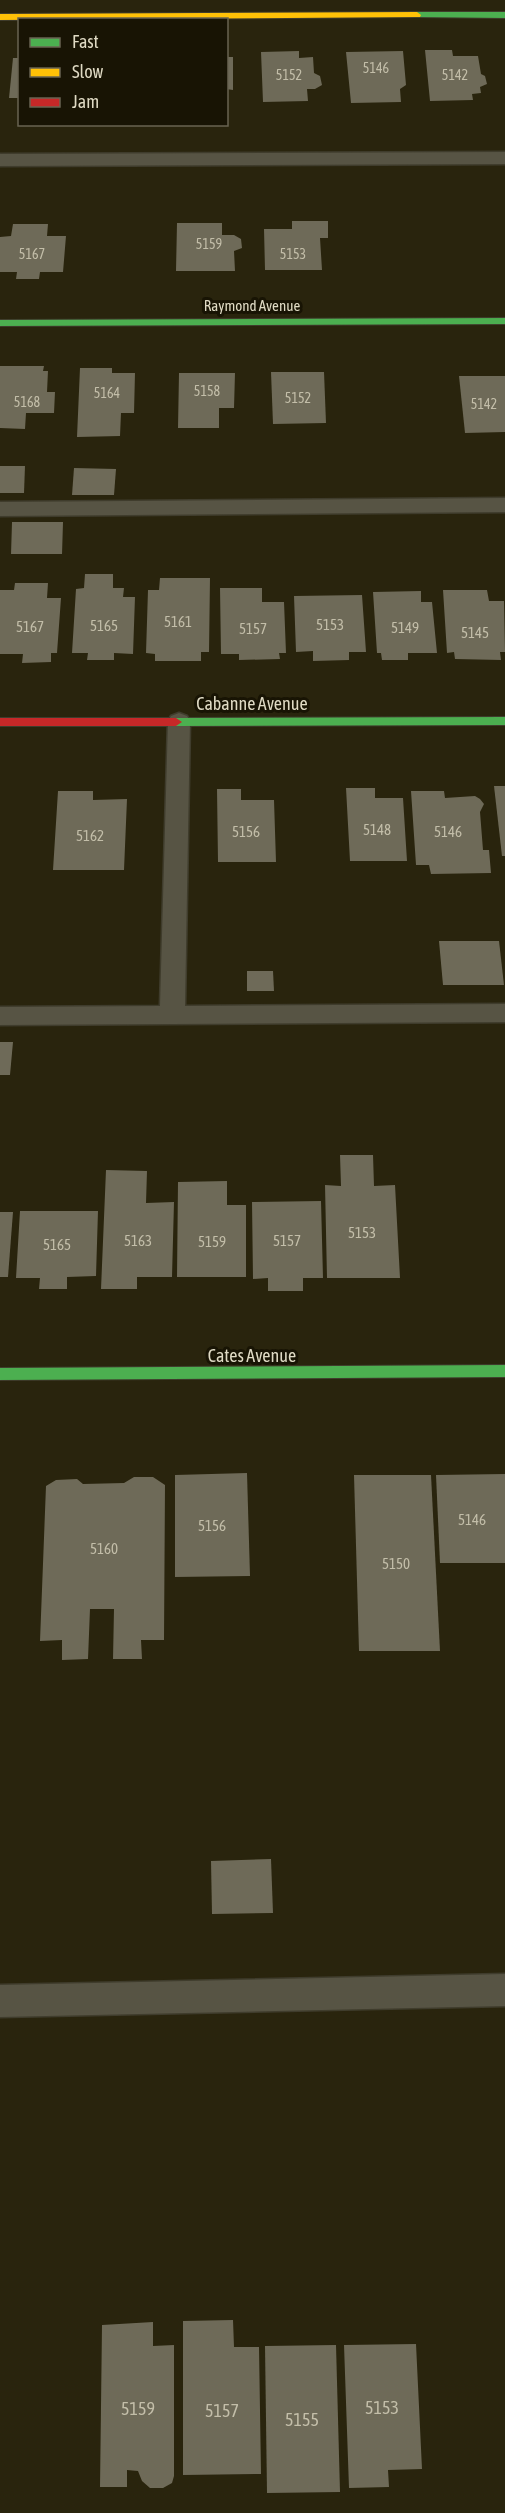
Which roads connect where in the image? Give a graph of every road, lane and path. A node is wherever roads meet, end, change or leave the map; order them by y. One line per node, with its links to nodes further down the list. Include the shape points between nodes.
1 (505, 15): 2 (street)
2 (0, 17)
3 (505, 158): 4 (lane)
4 (0, 160)
5 (505, 321): 6 (street, Raymond Avenue)
6 (0, 323)
7 (505, 506): 8 (lane)
8 (0, 509)
9 (505, 720): 11 (street, Cabanne Avenue)
10 (0, 722): 11 (street, Cabanne Avenue)
11 (179, 722): 13 (lane)
12 (505, 1013): 13 (lane)
13 (172, 1015): 14 (lane)
14 (0, 1017)
15 (505, 1371): 16 (street, Cates Avenue)
16 (0, 1374)
17 (505, 1990): 18 (lane)
18 (0, 2001)

